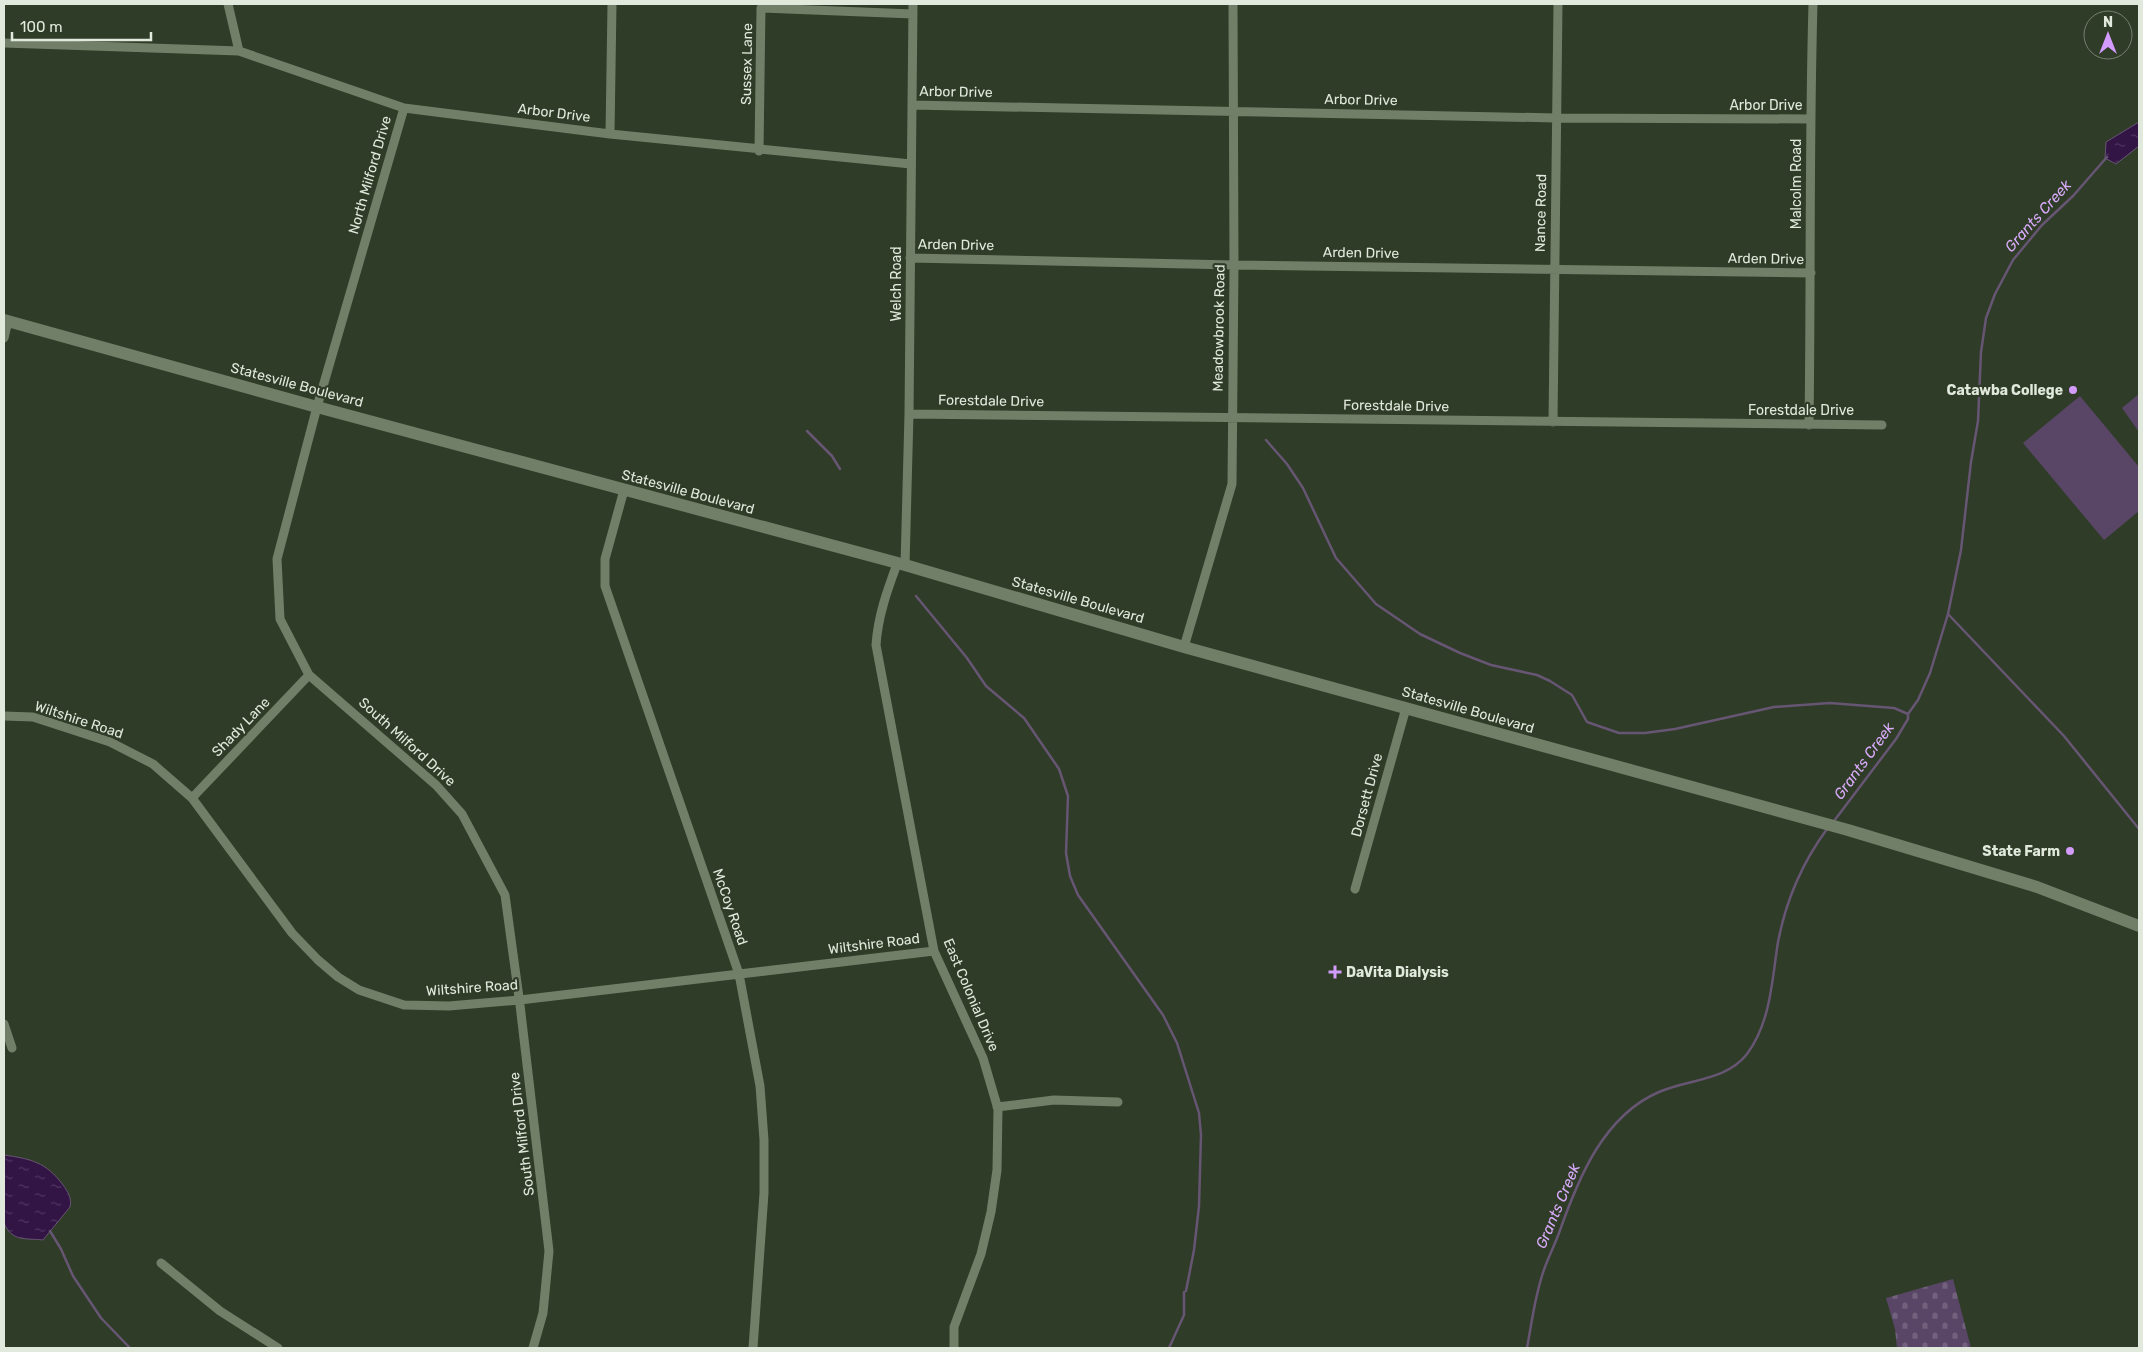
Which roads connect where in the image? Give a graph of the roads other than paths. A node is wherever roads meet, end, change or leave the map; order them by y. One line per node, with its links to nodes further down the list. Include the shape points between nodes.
1 (228, 4): 9 (street)
2 (612, 4): 15 (street)
3 (913, 4): 7 (street, Welch Road)
4 (1233, 4): 12 (street, Meadowbrook Road)
5 (1558, 4): 13 (street, Nance Road)
6 (1813, 4): 14 (street, Malcolm Road)
7 (912, 14): 10 (street, Welch Road); 16 (street, Sussex Lane, via 762,8)
8 (4, 43): 9 (street, North Milford Drive)
9 (238, 51): 11 (street, North Milford Drive)
10 (912, 105): 12 (street, Arbor Drive); 17 (street, Welch Road)
11 (404, 108): 15 (street, Arbor Drive); 24 (street, North Milford Drive)
12 (1233, 112): 13 (street, Arbor Drive); 19 (street, Meadowbrook Road)
13 (1556, 118): 14 (street, Arbor Drive); 20 (street, Nance Road)
14 (1810, 119): 21 (street, Malcolm Road)
15 (610, 134): 16 (street, Arbor Drive)
16 (759, 150): 17 (street, Arbor Drive)
17 (911, 164): 18 (street, Welch Road)
18 (910, 258): 19 (street, Arden Drive); 25 (street, Welch Road)
19 (1234, 265): 20 (street, Arden Drive); 26 (street, Meadowbrook Road)
20 (1554, 270): 21 (street, Arden Drive); 27 (street, Nance Road)
21 (1811, 273): 28 (street, Malcolm Road)
22 (6, 320): 23 (street); 24 (main road, Statesville Boulevard)
23 (4, 338)
24 (317, 407): 30 (main road, Statesville Boulevard); 33 (street, South Milford Drive, via 276,559 280,619)
25 (909, 414): 26 (street, Forestdale Drive); 31 (street, Welch Road)
26 (1232, 417): 27 (street, Forestdale Drive); 32 (street, Meadowbrook Road, via 1232,484)
27 (1553, 422): 28 (street, Forestdale Drive)
28 (1809, 424): 29 (street, Forestdale Drive)
29 (1882, 424)
30 (624, 490): 31 (main road, Statesville Boulevard); 40 (street, McCoy Road, via 605,559 605,586)
31 (901, 564): 32 (main road, Statesville Boulevard); 39 (street, East Colonial Drive, via 884,596 876,645)
32 (1184, 647): 34 (main road, Statesville Boulevard)
33 (309, 675): 36 (street, Shady Lane); 41 (street, South Milford Drive, via 436,785 462,814 505,895)
34 (1406, 708): 37 (street, Dorsett Drive); 38 (main road, Statesville Boulevard, via 1848,830 2037,887)
35 (4, 716): 36 (street, Wiltshire Road, via 33,717 110,742 153,764)
36 (192, 798): 41 (street, Wiltshire Road, via 292,933 318,960 358,990 404,1005 449,1006)
37 (1355, 889)
38 (2139, 926)
39 (934, 951): 40 (street, Wiltshire Road); 45 (street, East Colonial Drive, via 983,1058)
40 (739, 974): 41 (street, Wiltshire Road); 49 (street, McCoy Road, via 760,1086 764,1140 764,1193)
41 (520, 1000): 48 (street, South Milford Drive, via 549,1251 542,1313)
42 (4, 1024): 43 (street)
43 (12, 1048)
44 (1118, 1102): 45 (street, via 1054,1100)
45 (997, 1107): 50 (street, East Colonial Drive, via 997,1170 991,1212 981,1254 954,1327)
46 (161, 1263): 47 (street, via 220,1310)
47 (278, 1348)
48 (533, 1348)
49 (753, 1348)
50 (954, 1348)

